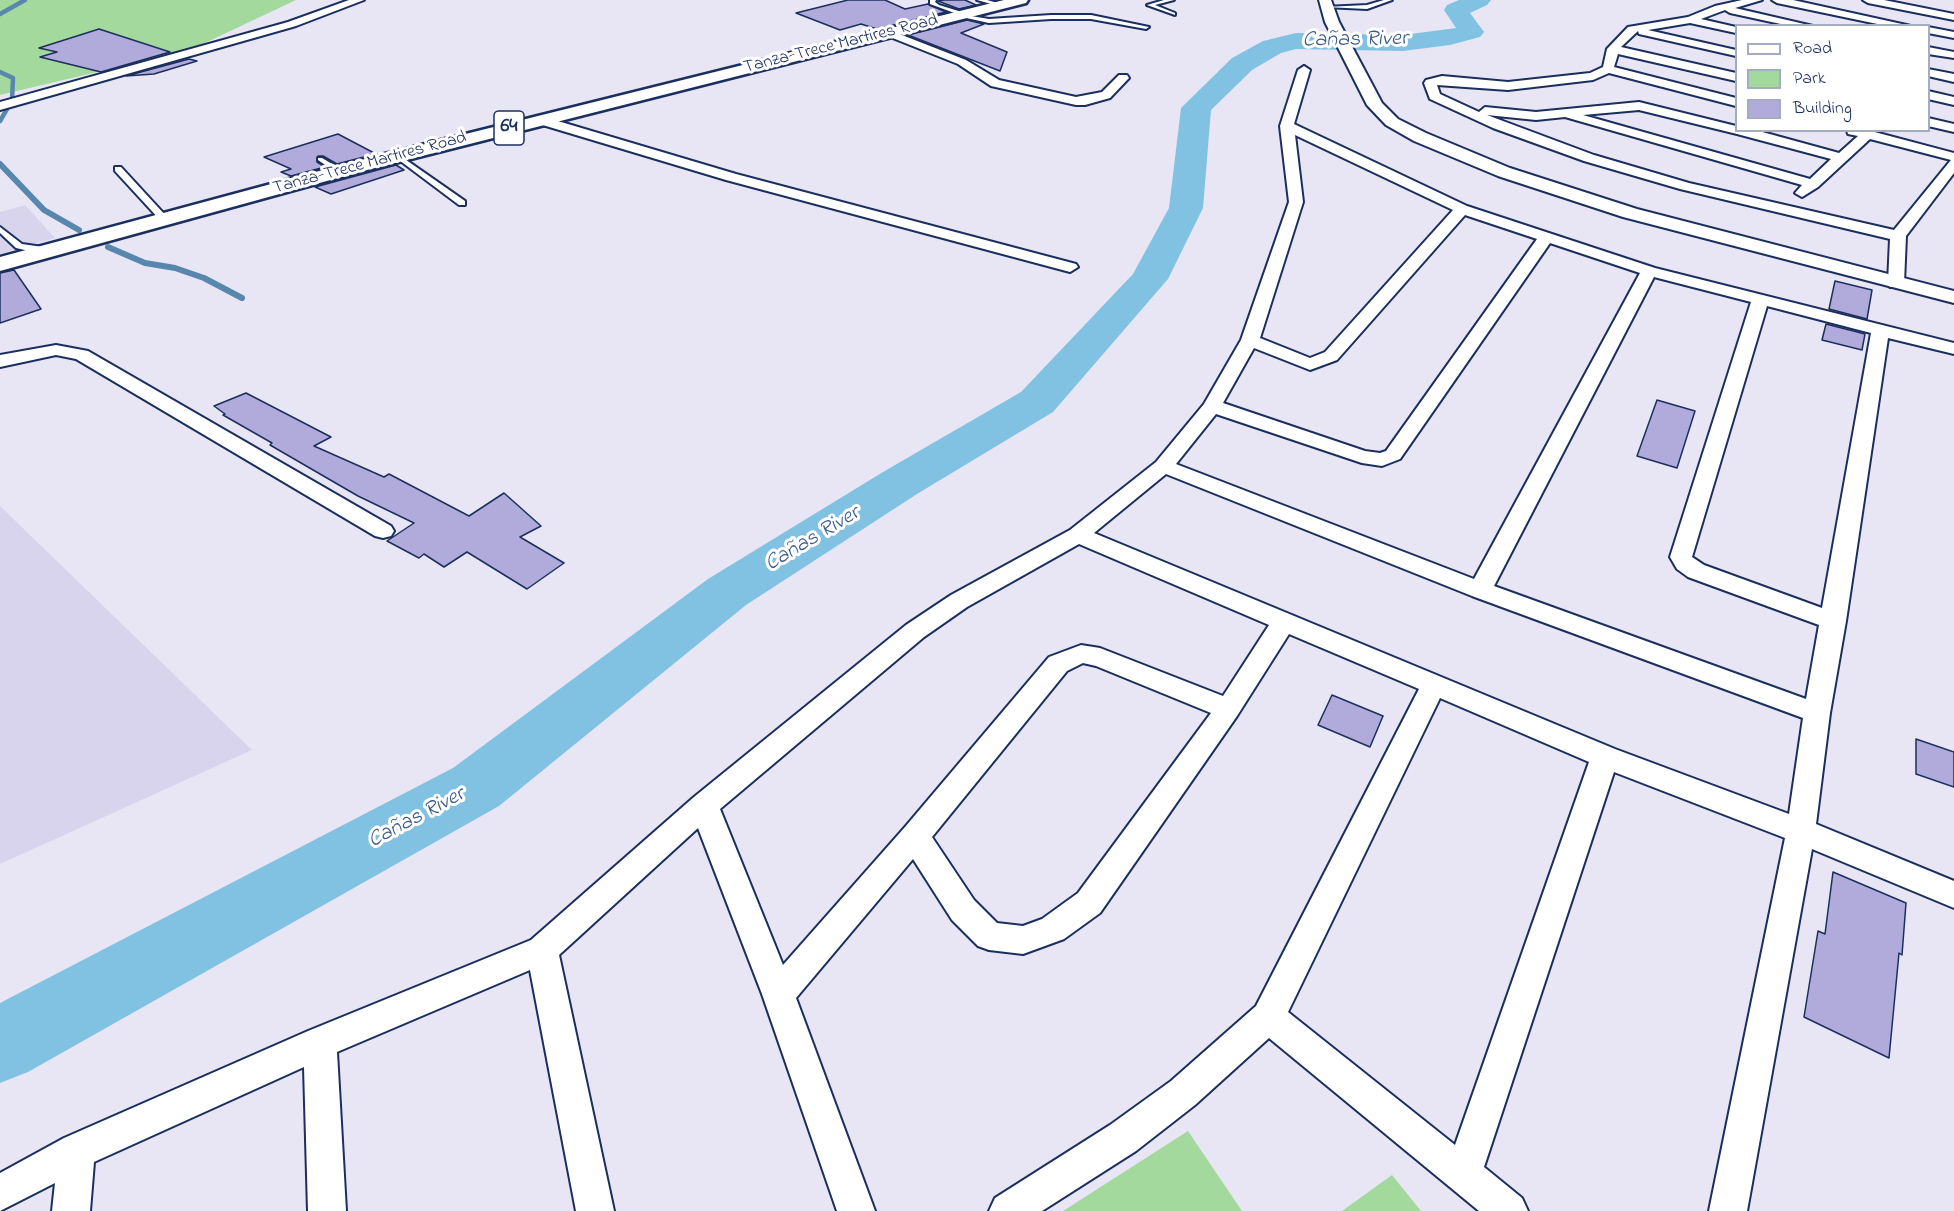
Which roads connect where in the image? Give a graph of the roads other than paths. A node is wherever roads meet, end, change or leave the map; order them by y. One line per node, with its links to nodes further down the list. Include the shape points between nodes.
1 (359, 0): 37 (street, via 292,24)
2 (933, 0): 13 (lane, via 937,6)
3 (980, 0): 9 (lane)
4 (1172, 0): 12 (lane, via 1150,6)
5 (1389, 0): 10 (lane, via 1367,6)
6 (1757, 0): 11 (street)
7 (1777, 0): 17 (street)
8 (1868, 0): 14 (street)
9 (1008, 2): 13 (main road, Tanza-Trece Martires Road / 64)
10 (1326, 3): 67 (street, via 1375,105 1392,122 1483,163 1561,192)
11 (1719, 8): 15 (street); 16 (street)
12 (1173, 14)
13 (961, 15): 18 (lane, via 989,21 1091,17); 22 (main road, Tanza-Trece Martires Road / 64)
14 (1954, 16)
15 (1690, 20): 19 (street); 20 (street)
16 (1798, 24)
17 (1896, 24)
18 (1146, 27)
19 (1632, 29): 24 (street); 26 (street)
20 (1735, 30)
21 (1930, 30): 23 (street)
22 (889, 33): 32 (street, via 962,62 994,83 1076,101 1106,95); 40 (main road, Tanza-Trece Martires Road / 64)
23 (1954, 35)
24 (1613, 49): 28 (street); 31 (street)
25 (1930, 50): 27 (street)
26 (1735, 53)
27 (1954, 55)
28 (1608, 69): 35 (street); 38 (street, via 1593,76 1508,86 1442,80 1430,83 1434,96)
29 (1304, 70): 42 (street)
30 (1930, 72): 33 (street)
31 (1735, 77)
32 (1123, 78)
33 (1954, 78)
34 (1930, 96): 36 (street)
35 (1735, 101)
36 (1954, 101)
37 (0, 106)
38 (1462, 108): 39 (street, via 1536,116); 58 (street, via 1589,158)
39 (1560, 113): 44 (street, via 1639,106); 55 (street)
40 (541, 120): 48 (main road, Tanza-Trece Martires Road / 64); 65 (street, via 731,177)
41 (1930, 122): 43 (street)
42 (1287, 126): 57 (street); 71 (street, via 1296,202)
43 (1954, 128)
44 (1735, 130)
45 (1744, 132): 50 (street)
46 (1857, 132): 47 (street)
47 (1867, 135): 49 (street); 50 (street)
48 (397, 156): 54 (main road, Tanza-Trece Martires Road / 64); 56 (lane)
49 (1954, 156)
50 (1842, 158): 55 (street)
51 (320, 159): 54 (lane)
52 (1954, 164): 61 (street)
53 (118, 169): 59 (lane)
54 (340, 171): 59 (main road, Tanza-Trece Martires Road / 64)
55 (1813, 184): 58 (street)
56 (462, 203)
57 (1462, 209): 62 (street); 71 (street, via 1331,356 1310,364)
58 (1783, 211): 61 (street)
59 (164, 219): 63 (main road, Tanza-Trece Martires Road / 64)
60 (0, 229): 63 (lane, via 19,246)
61 (1898, 236): 67 (street)
62 (1547, 237): 66 (street); 74 (street, via 1393,455 1382,460 1362,457)
63 (55, 249): 64 (main road, Tanza-Trece Martires Road / 64)
64 (0, 264)
65 (1070, 267)
66 (1649, 271): 69 (street); 78 (street)
67 (1896, 283): 68 (street)
68 (1954, 297)
69 (1760, 301): 70 (street); 80 (street, via 1681,557 1696,571)
70 (1880, 331): 72 (street); 80 (street)
71 (1250, 340): 74 (street)
72 (1954, 349)
73 (0, 361): 76 (street, via 56,350 82,355)
74 (1212, 406): 75 (street)
75 (1163, 465): 77 (street); 78 (street)
76 (383, 531)
77 (1078, 535): 79 (street); 85 (street, via 960,601 915,631)
78 (1480, 590): 83 (street)
79 (1285, 621): 81 (street); 82 (street)
80 (1833, 621): 83 (street)
81 (1434, 685): 84 (street); 91 (street)
82 (1228, 709): 87 (street, via 1100,657 1071,657 1058,664); 87 (street, via 1089,903 1053,929 1023,940 989,936 963,910)
83 (1817, 713): 86 (street)
84 (1605, 757): 86 (street); 94 (street)
85 (704, 805): 89 (street); 90 (street)
86 (1801, 831): 88 (street); 102 (street)
87 (915, 836): 90 (street)
88 (1954, 895)
89 (542, 950): 92 (street); 98 (street)
90 (778, 994): 99 (street)
91 (1268, 1017): 94 (street); 100 (street, via 1123,1138)
92 (320, 1043): 93 (street); 97 (street)
93 (77, 1151): 95 (street); 96 (street)
94 (1463, 1175): 101 (street)
95 (0, 1193)
96 (71, 1211)
97 (327, 1211)
98 (595, 1211)
99 (856, 1211)
100 (1008, 1211)
101 (1509, 1211)
102 (1728, 1211)

